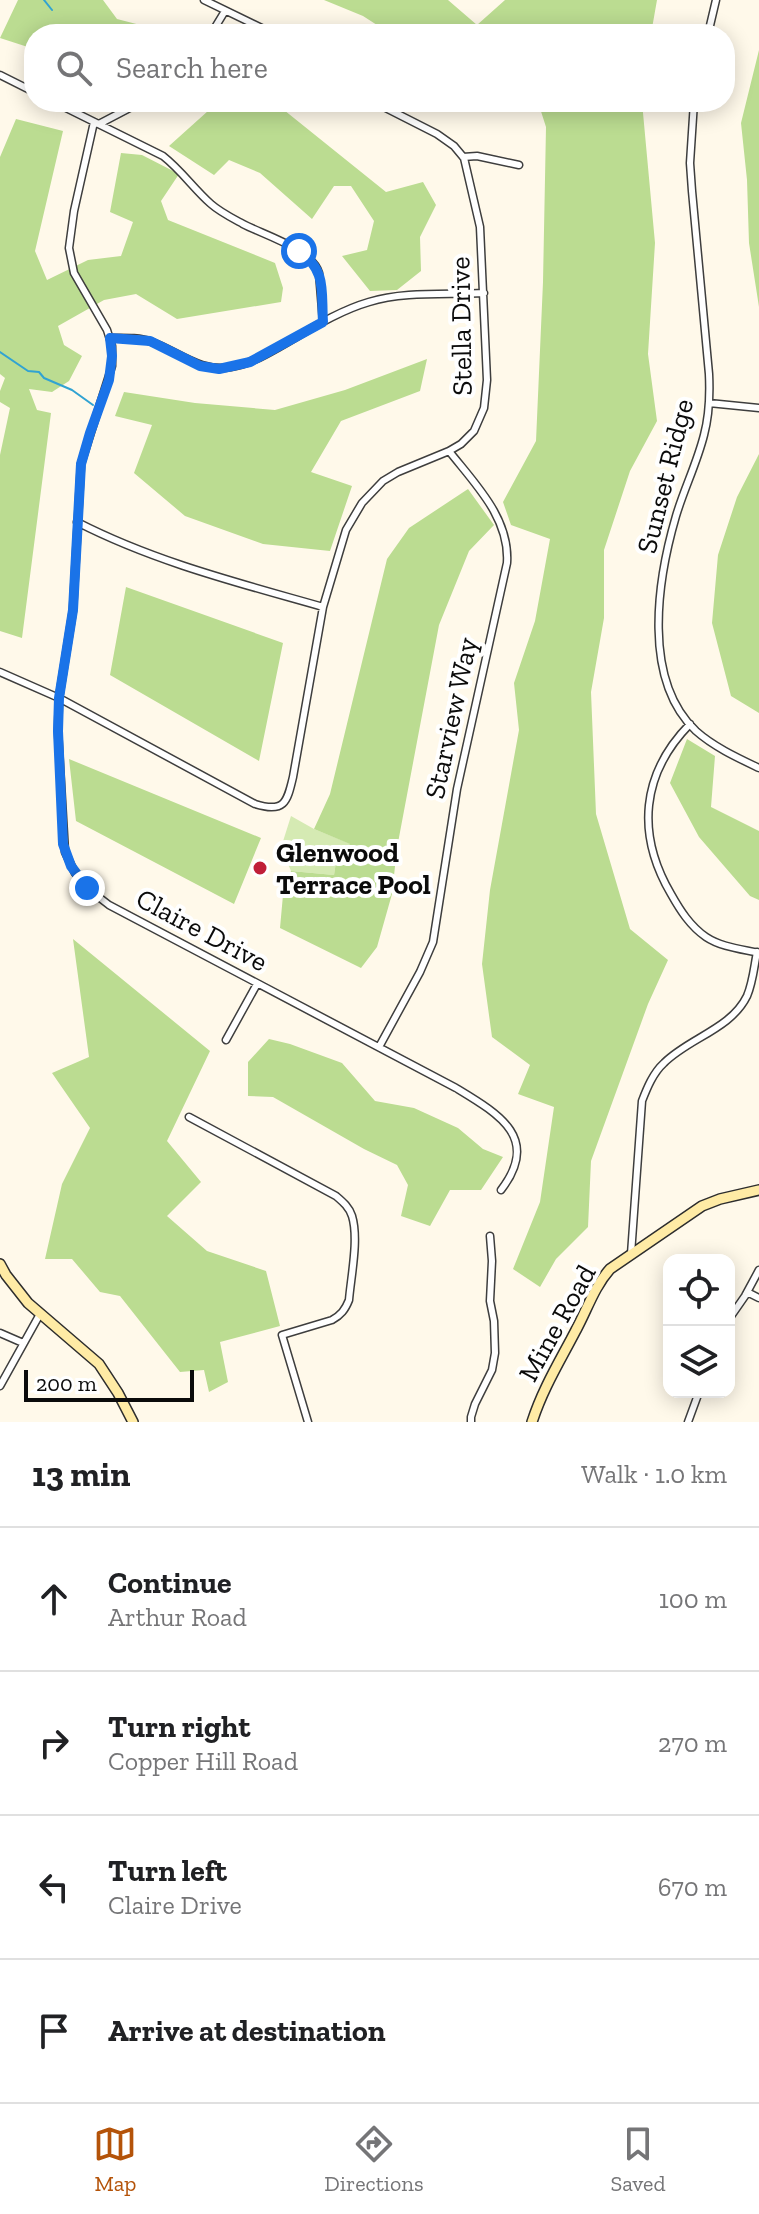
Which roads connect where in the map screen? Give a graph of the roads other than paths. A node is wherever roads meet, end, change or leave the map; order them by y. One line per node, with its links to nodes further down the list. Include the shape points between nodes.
1 (204, 0): 3 (street)
2 (716, 0): 6 (street)
3 (225, 11): 4 (street); 5 (street)
4 (217, 24)
5 (253, 24)
6 (710, 24)
7 (0, 75): 8 (street)
8 (24, 87)
9 (74, 112): 13 (street)
10 (120, 112): 13 (street)
11 (394, 112): 14 (street, via 437,134)
12 (693, 112): 19 (street, Sunset Ridge, via 690,163)
13 (96, 123): 17 (street, via 163,156 216,208 311,259 319,273); 18 (street, Claire Drive, via 69,248 74,273)
14 (463, 157): 15 (street); 16 (street, Stella Drive, via 480,227)
15 (519, 165)
16 (484, 293): 17 (street, via 383,299); 21 (street, Stella Drive, via 484,408 474,431)
17 (323, 322): 18 (street, via 250,362 219,369 200,366 150,341)
18 (110, 338): 22 (street, Claire Drive, via 112,366 81,464)
19 (709, 403): 20 (street); 26 (street, Sunset Ridge, via 704,435 676,517 659,603 665,682)
20 (759, 408)
21 (449, 451): 23 (street, Stella Drive, via 398,472 369,494 346,530); 31 (street, Starview Way, via 501,523 507,563 457,789 433,942)
22 (77, 522): 23 (street, via 182,566); 25 (street, Claire Drive, via 73,610)
23 (323, 607): 25 (street, Stella Drive, via 293,777 288,798 276,808 255,804)
24 (0, 672): 25 (street)
25 (59, 698): 29 (street, Claire Drive, via 63,844 75,873 97,898)
26 (690, 724): 27 (street, Sunset Ridge, via 712,743); 28 (street, via 671,745 654,780 647,817 651,844 664,882 690,923 720,945)
27 (759, 768)
28 (758, 953): 36 (street, via 751,986 737,1011 662,1064 647,1088)
29 (257, 984): 30 (street); 31 (street, Claire Drive)
30 (226, 1040)
31 (379, 1047): 33 (street, Claire Drive, via 477,1101 510,1130 518,1153)
32 (189, 1117): 48 (street, via 336,1196 351,1212 354,1236 347,1306 332,1320 282,1335)
33 (501, 1190)
34 (759, 1190): 36 (street, Mine Road, via 702,1206)
35 (490, 1236): 49 (street, via 495,1353)
36 (631, 1254): 50 (street, Mine Road, via 601,1279)
37 (0, 1264): 42 (street)
38 (759, 1270): 39 (street)
39 (747, 1292): 40 (street); 41 (street)
40 (759, 1298)
41 (735, 1310)
42 (40, 1314): 44 (street); 47 (street, via 99,1364)
43 (0, 1333): 44 (street)
44 (23, 1343): 45 (street)
45 (0, 1386)
46 (697, 1398): 51 (street)
47 (133, 1422)
48 (308, 1422)
49 (471, 1422)
50 (532, 1422)
51 (688, 1422)

